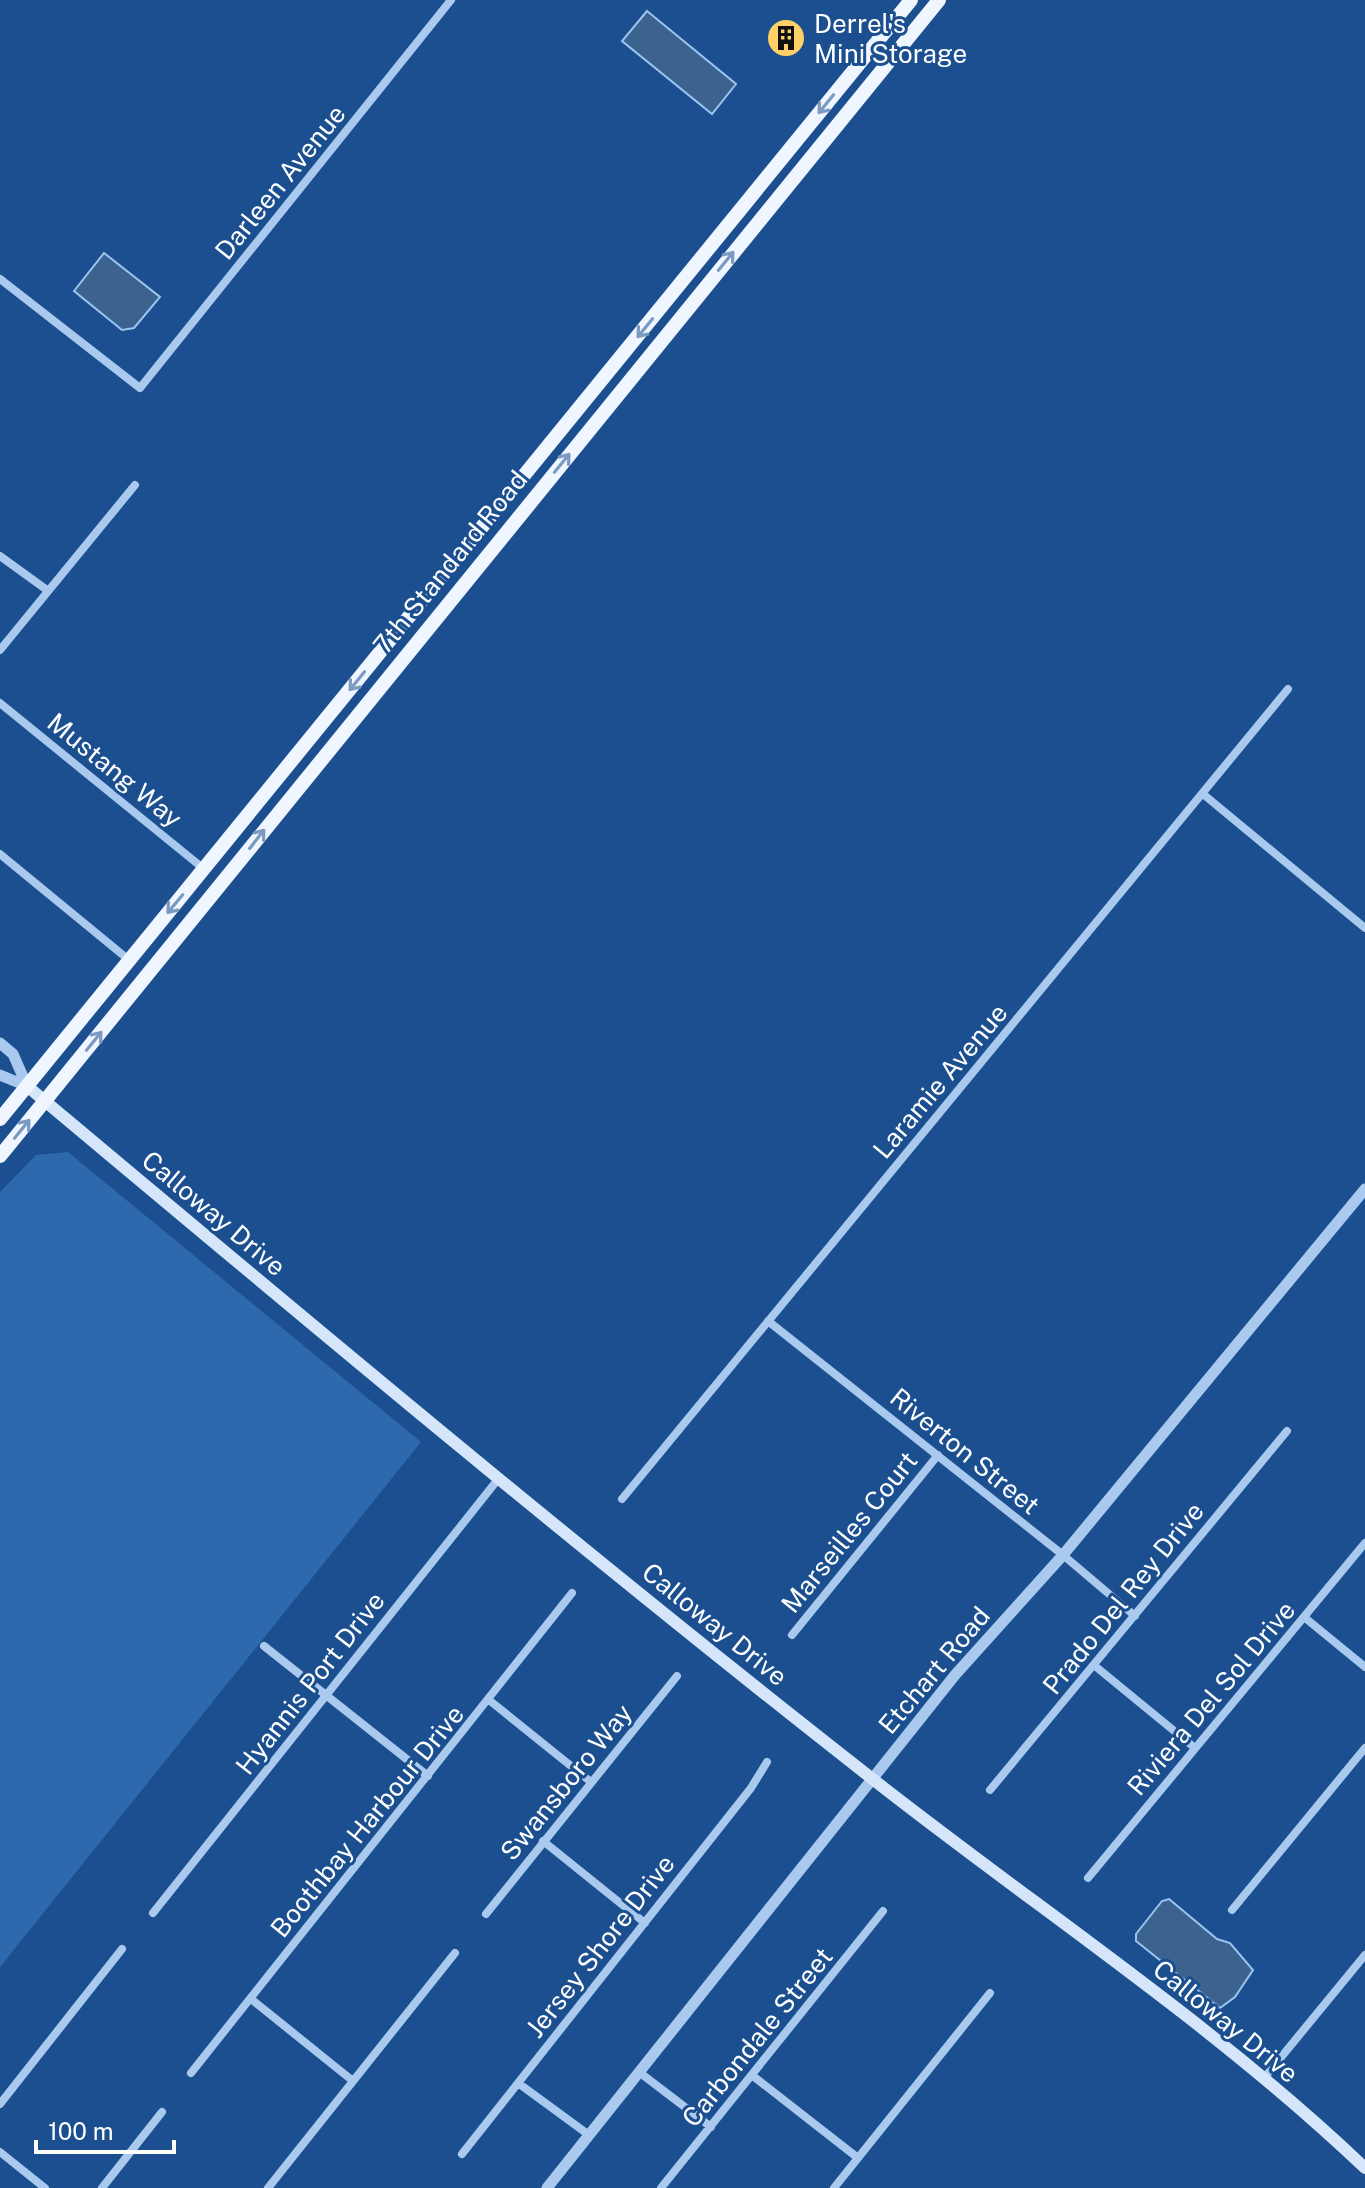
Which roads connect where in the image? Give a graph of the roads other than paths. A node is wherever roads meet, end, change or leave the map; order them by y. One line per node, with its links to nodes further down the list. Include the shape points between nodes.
1 (451, 0): 4 (street, Darleen Avenue, via 140,388)
2 (911, 0): 13 (main road, 7th Standard Road, one-way to 13)
3 (939, 0): 19 (main road, 7th Standard Road, one-way to 3)
4 (0, 279)
5 (135, 485): 7 (street)
6 (0, 556): 7 (street)
7 (47, 590): 8 (street)
8 (0, 650)
9 (1288, 689): 11 (street, Laramie Avenue)
10 (0, 703): 13 (street, Mustang Way)
11 (1203, 794): 14 (street); 23 (street, Laramie Avenue)
12 (0, 854): 15 (street)
13 (204, 869): 15 (main road, 7th Standard Road, one-way to 15)
14 (1365, 928)
15 (129, 960): 18 (main road, 7th Standard Road)
16 (0, 1043): 18 (street, via 13,1054)
17 (0, 1075): 18 (street)
18 (27, 1086): 19 (main road, Calloway Drive); 20 (main road, 7th Standard Road)
19 (45, 1102): 21 (main road, 7th Standard Road, one-way to 19); 26 (main road, Calloway Drive)
20 (0, 1119)
21 (0, 1156)
22 (1365, 1189): 29 (street, Etchart Road)
23 (768, 1321): 25 (street, Riverton Street); 27 (street, Laramie Avenue)
24 (1287, 1431): 31 (street, Prado Del Rey Drive)
25 (938, 1455): 29 (street, Riverton Street); 33 (street, Marseilles Court)
26 (499, 1478): 38 (street, Hyannis Port Drive); 44 (main road, Calloway Drive)
27 (622, 1499)
28 (1365, 1543): 32 (street, Riviera Del Sol Drive)
29 (1063, 1555): 31 (street, Riverton Street); 44 (street, Etchart Road)
30 (572, 1593): 39 (street, Boothbay Harbour Drive)
31 (1135, 1616): 35 (street, Prado Del Rey Drive)
32 (1304, 1617): 36 (street); 40 (street, Riviera Del Sol Drive)
33 (792, 1635)
34 (264, 1646): 38 (street)
35 (1095, 1666): 40 (street); 46 (street, Prado Del Rey Drive)
36 (1365, 1667)
37 (677, 1676): 45 (street, Swansboro Way)
38 (325, 1694): 43 (street); 51 (street, Hyannis Port Drive)
39 (489, 1700): 43 (street, Boothbay Harbour Drive); 45 (street)
40 (1195, 1748): 48 (street, Riviera Del Sol Drive)
41 (1364, 1751): 49 (street)
42 (767, 1762): 53 (street, Jersey Shore Drive)
43 (428, 1776): 58 (street, Boothbay Harbour Drive)
44 (871, 1778): 59 (street, Etchart Road); 62 (main road, Calloway Drive)
45 (591, 1782): 47 (street, Swansboro Way)
46 (990, 1790)
47 (543, 1841): 52 (street, Swansboro Way); 53 (street)
48 (1088, 1878)
49 (1232, 1910)
50 (883, 1911): 61 (street, Carbondale Street)
51 (153, 1913)
52 (486, 1914)
53 (645, 1923): 64 (street, Jersey Shore Drive)
54 (122, 1949): 65 (street)
55 (455, 1953): 63 (street)
56 (1365, 1955): 62 (street)
57 (990, 1993): 71 (street)
58 (251, 1999): 60 (street, Boothbay Harbour Drive); 63 (street)
59 (639, 2072): 67 (street); 68 (street, Etchart Road)
60 (191, 2073)
61 (753, 2076): 67 (street, Carbondale Street); 71 (street)
62 (1264, 2078): 72 (main road, Calloway Drive)
63 (353, 2081): 75 (street)
64 (518, 2083): 68 (street); 70 (street, Jersey Shore Drive)
65 (0, 2104)
66 (162, 2112): 74 (street)
67 (711, 2127): 77 (street, Carbondale Street)
68 (589, 2135): 76 (street, Etchart Road)
69 (0, 2152): 73 (street)
70 (462, 2154)
71 (858, 2158): 78 (street)
72 (1365, 2168)
73 (45, 2188)
74 (102, 2188)
75 (268, 2188)
76 (547, 2188)
77 (661, 2188)
78 (834, 2188)

